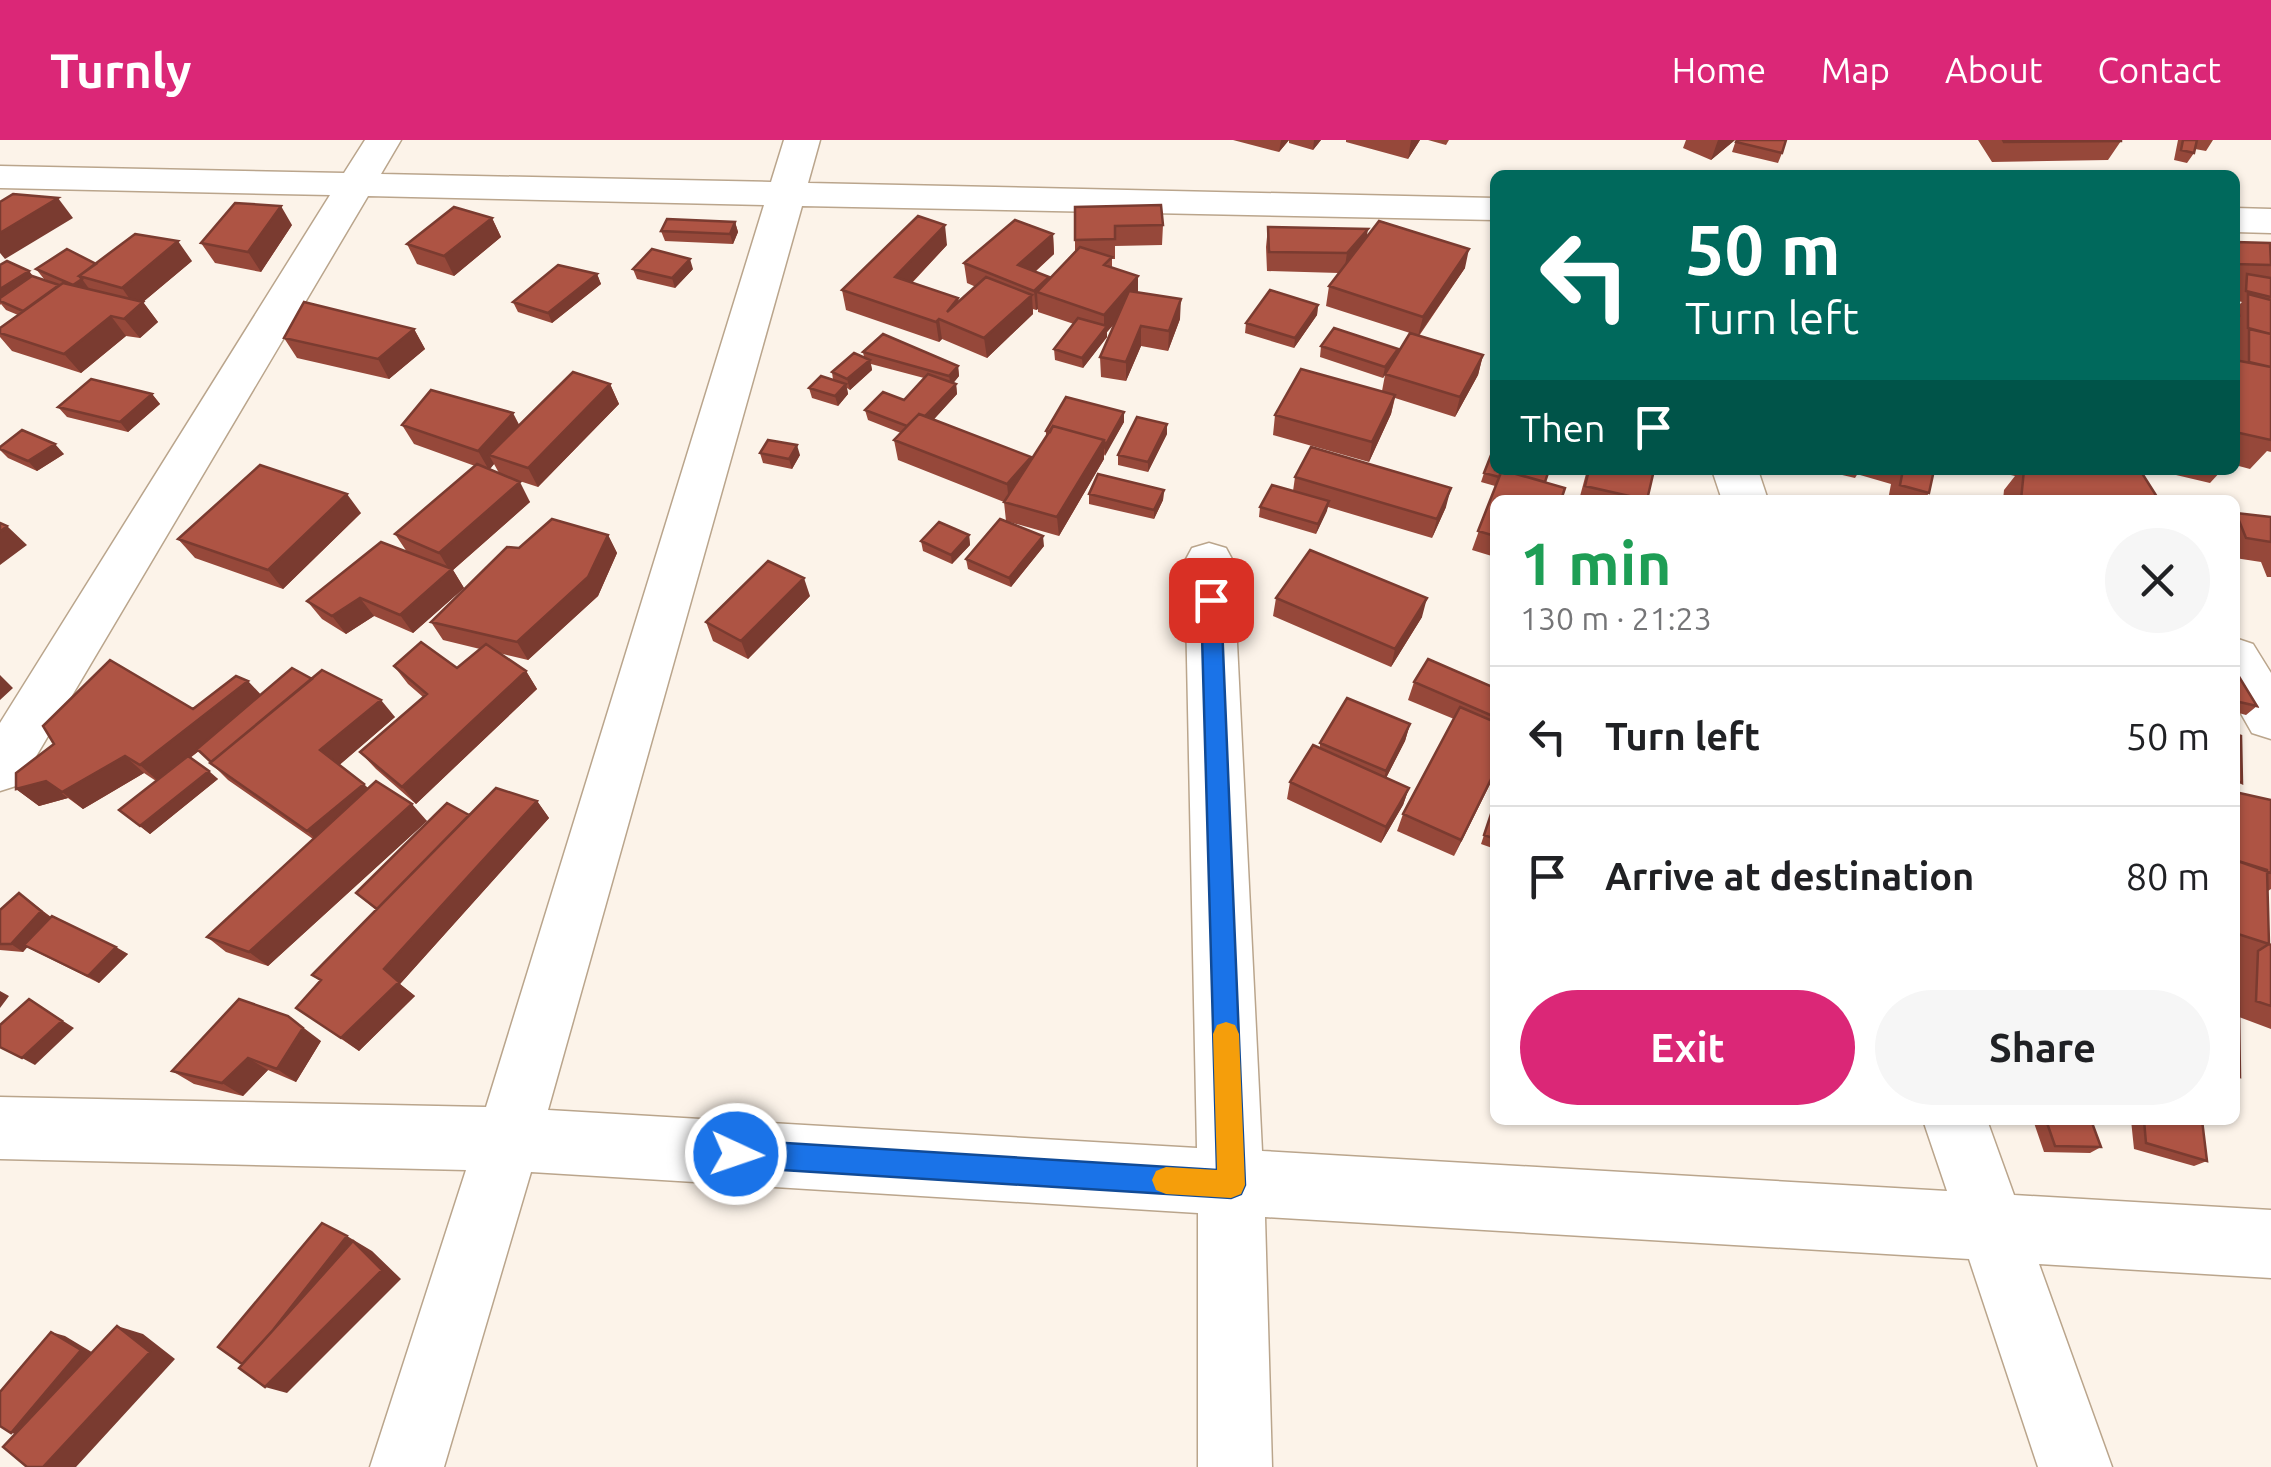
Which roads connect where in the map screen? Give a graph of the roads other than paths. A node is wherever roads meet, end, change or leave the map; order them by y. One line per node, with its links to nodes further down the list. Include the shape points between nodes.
1 (382, 140): 4 (street)
2 (802, 140): 5 (street)
3 (0, 177): 4 (street)
4 (357, 182): 5 (street); 12 (street)
5 (786, 193): 6 (street); 15 (street)
6 (1490, 209)
7 (2240, 220): 8 (street)
8 (2271, 221)
9 (1209, 561): 16 (street)
10 (2240, 666): 11 (street)
11 (2271, 718)
12 (0, 769)
13 (1957, 1125): 17 (street)
14 (0, 1128): 15 (street)
15 (508, 1139): 16 (street); 19 (street)
16 (1231, 1185): 17 (street); 20 (street)
17 (1992, 1230): 18 (street); 21 (street)
18 (2271, 1244)
19 (407, 1467)
20 (1234, 1467)
21 (2075, 1467)

